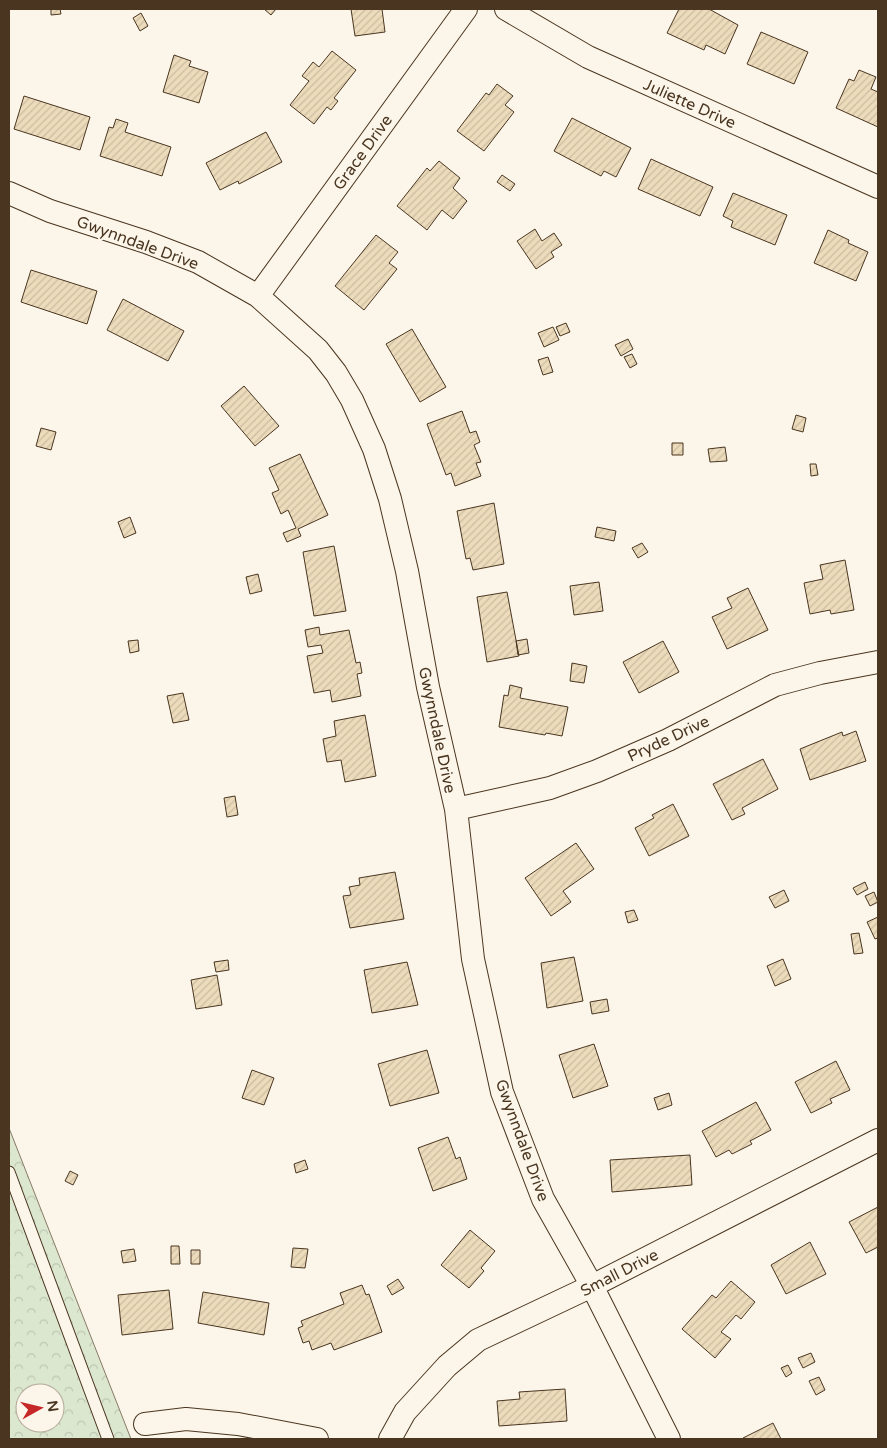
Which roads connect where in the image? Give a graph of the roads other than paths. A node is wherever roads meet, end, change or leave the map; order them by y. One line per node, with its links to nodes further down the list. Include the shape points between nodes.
1 (466, 9): 5 (street, Grace Drive)
2 (506, 9): 3 (street, Juliette Drive, via 588,57)
3 (878, 187)
4 (9, 193): 5 (street, Gwynndale Drive, via 50,211 198,262)
5 (258, 296): 7 (street, Gwynndale Drive, via 318,350 352,400 374,449 407,571 428,687)
6 (878, 662): 7 (street, Pryde Drive, via 775,685 668,740 597,771 550,788)
7 (456, 809): 10 (street, Gwynndale Drive, via 473,959 502,1092 543,1199)
8 (878, 1140): 10 (street, Small Drive)
9 (9, 1172): 12 (lane)
10 (592, 1286): 14 (street, Small Drive, via 478,1340 447,1366 405,1412); 15 (street, Gwynndale Drive)
11 (145, 1424): 13 (street, via 186,1419 238,1424)
12 (108, 1439)
13 (317, 1439)
14 (390, 1439)
15 (669, 1439)

